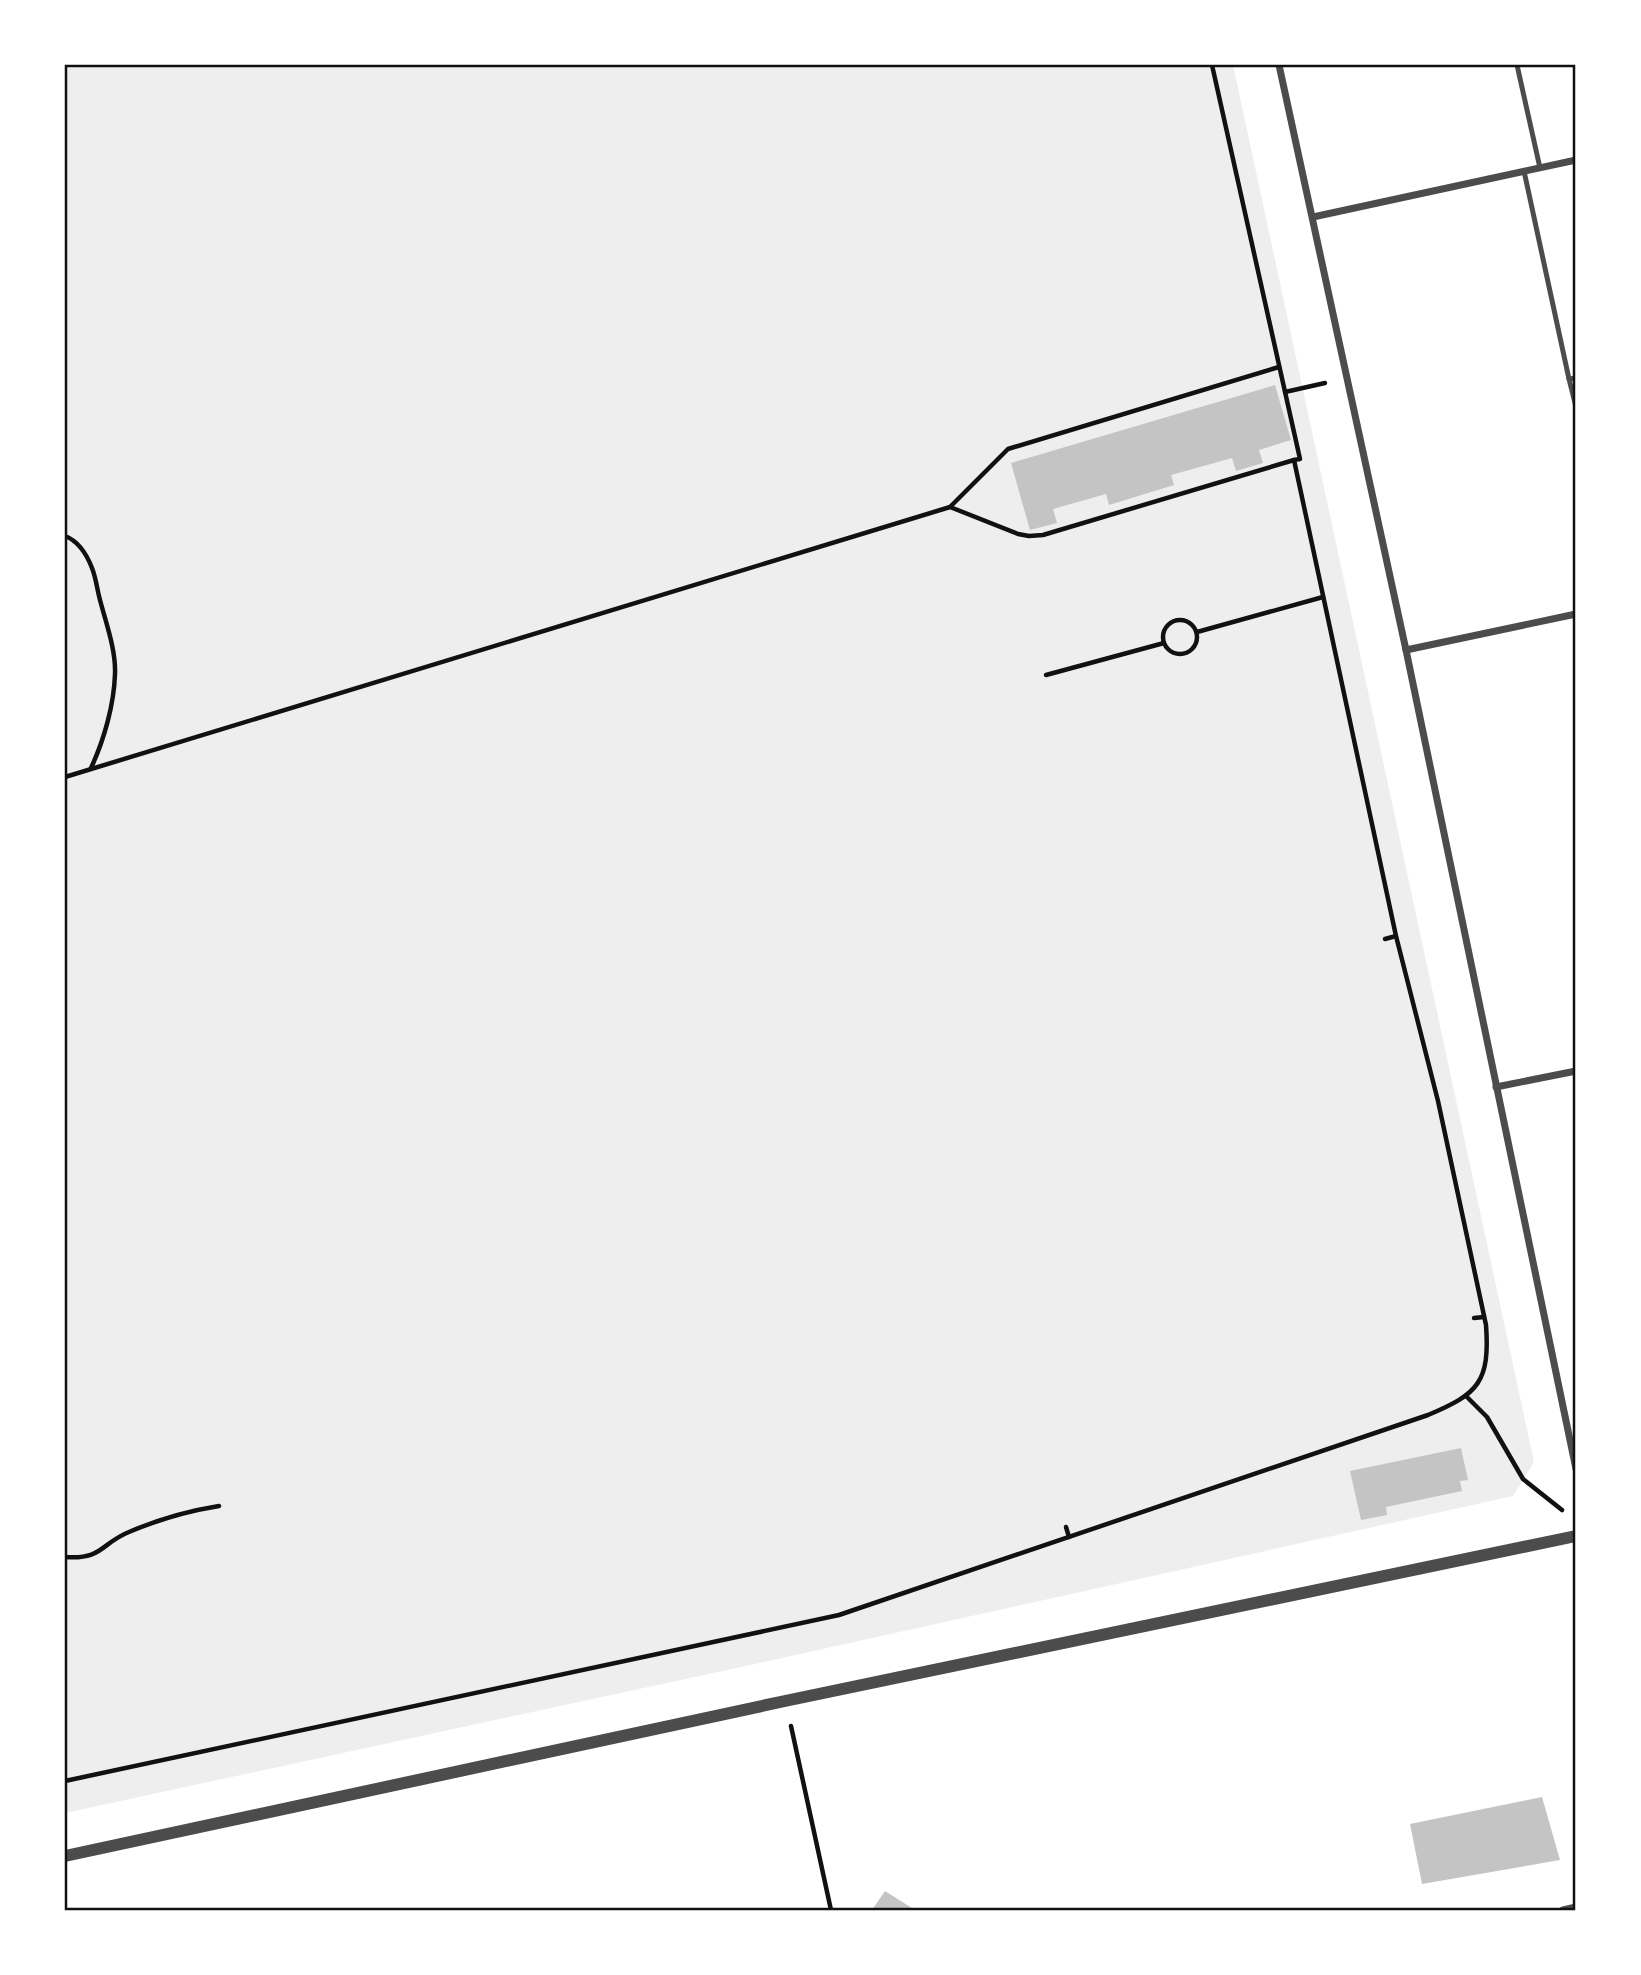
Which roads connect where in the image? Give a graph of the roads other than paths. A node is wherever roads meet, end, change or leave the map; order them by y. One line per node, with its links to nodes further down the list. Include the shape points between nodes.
1 (1279, 65): 6 (street)
2 (1517, 65): 4 (lane)
3 (1576, 160): 4 (street)
4 (1540, 168): 5 (street)
5 (1524, 172): 6 (street); 7 (lane)
6 (1314, 217): 10 (street)
7 (1573, 379): 8 (lane)
8 (1576, 407)
9 (1576, 614): 10 (street)
10 (1406, 650): 12 (street)
11 (1576, 1070): 12 (street)
12 (1496, 1087): 13 (street)
13 (1576, 1469)
14 (1576, 1536): 15 (street)
15 (65, 1856)
16 (1576, 1907): 17 (street)
17 (1563, 1910)

